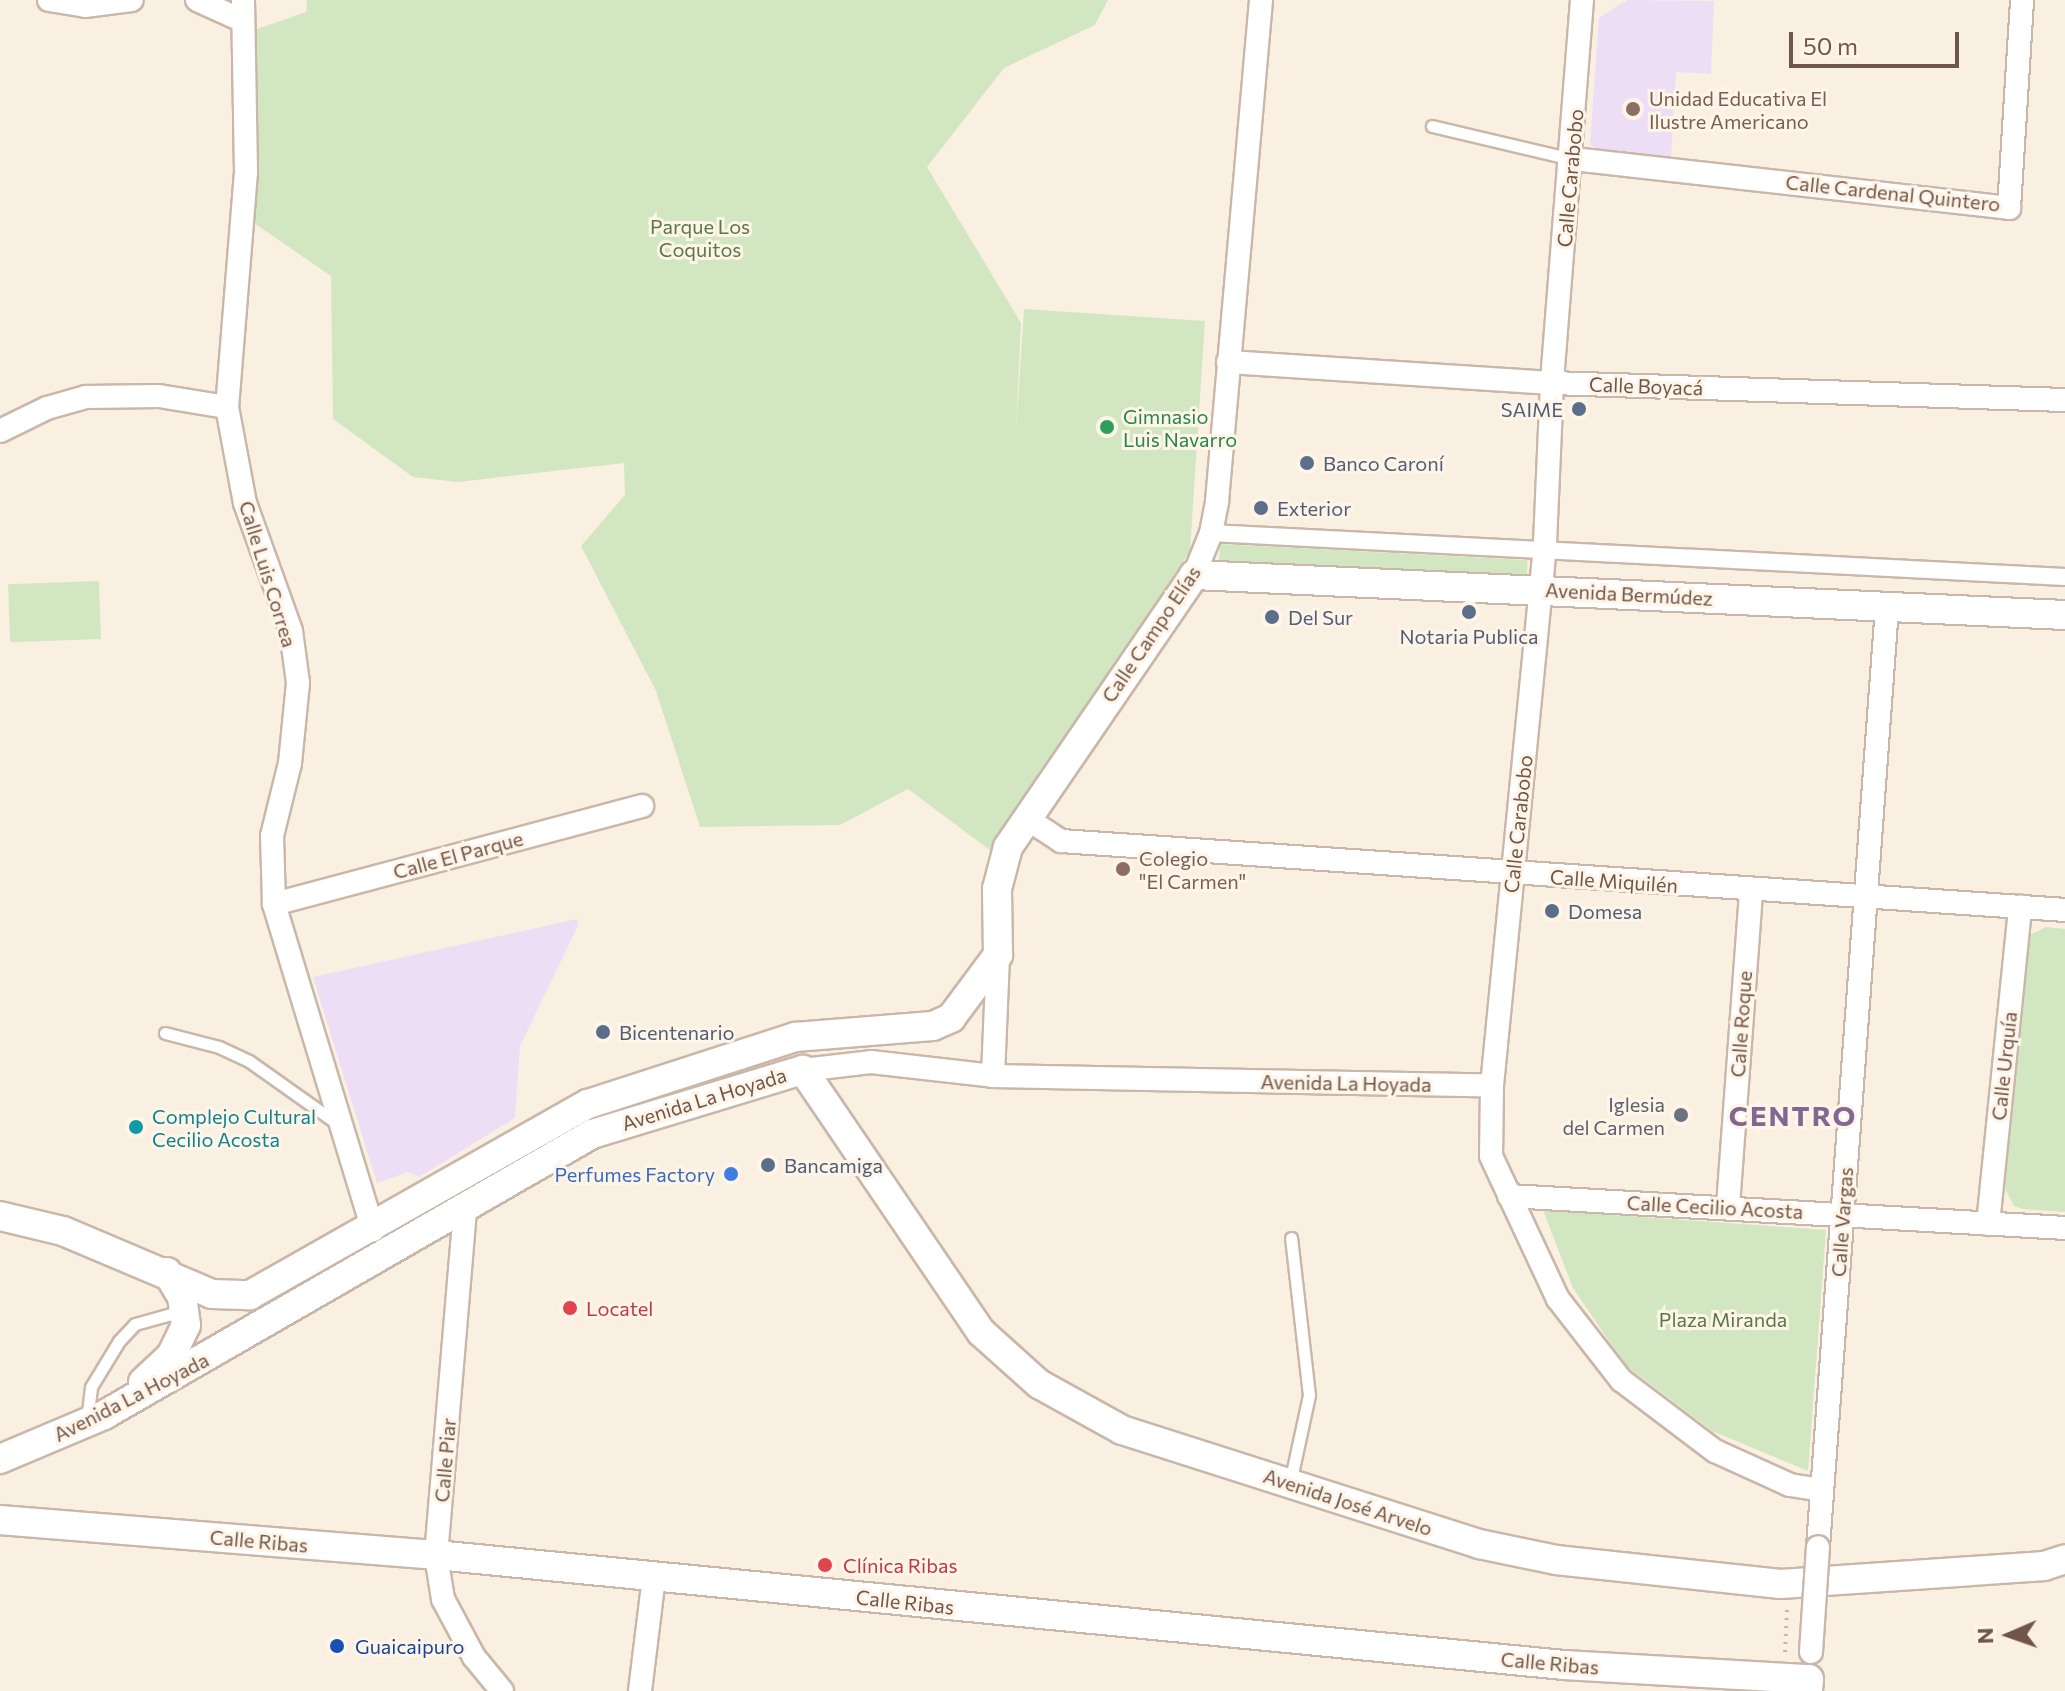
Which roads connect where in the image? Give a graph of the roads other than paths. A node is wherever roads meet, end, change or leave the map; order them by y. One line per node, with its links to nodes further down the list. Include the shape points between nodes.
1 (49, 0): 2 (street, via 85,6)
2 (132, 0)
3 (197, 0): 7 (street)
4 (1261, 0): 10 (street, Calle Campo Elías)
5 (1582, 0): 9 (street, Calle Carabobo)
6 (2022, 0): 9 (street, Calle Cardenal Quintero, via 2009,208)
7 (242, 10): 13 (street, Calle Luis Correa, via 246,172)
8 (1432, 126): 9 (lane)
9 (1573, 159): 11 (street, Calle Carabobo)
10 (1228, 362): 11 (street, Calle Boyacá); 15 (street, Calle Campo Elías)
11 (1552, 383): 12 (street, Calle Boyacá); 16 (street, Calle Carabobo)
12 (2065, 400)
13 (227, 407): 14 (street, via 159,396 86,397 47,408); 27 (street, Calle Luis Correa, via 245,503 291,631 298,683 290,763 272,836)
14 (0, 431)
15 (1211, 533): 16 (street, Avenida Bermúdez); 17 (street, Calle Campo Elías)
16 (1545, 546): 18 (street, Avenida Bermúdez); 19 (street, Calle Carabobo)
17 (1194, 575): 19 (street, Avenida Bermúdez); 23 (street, Calle Campo Elías)
18 (2065, 577)
19 (1542, 589): 20 (street, Avenida Bermúdez); 24 (street, Calle Carabobo)
20 (1887, 608): 21 (street, Avenida Bermúdez); 26 (street, Calle Vargas)
21 (2065, 615)
22 (642, 806): 27 (street, Calle El Parque)
23 (1026, 818): 24 (street, Calle Miquilén, via 1061,841); 30 (street, Calle Campo Elías, via 1008,847 1000,878)
24 (1513, 874): 25 (street, Calle Miquilén); 34 (street, Calle Carabobo)
25 (1751, 890): 26 (street, Calle Miquilén); 37 (street, Calle Roque)
26 (1865, 897): 28 (street, Calle Miquilén); 39 (street, Calle Vargas)
27 (274, 904): 35 (street, Calle Luis Correa)
28 (2020, 907): 29 (street, Calle Miquilén); 41 (street, Calle Urquía)
29 (2065, 910)
30 (998, 955): 33 (street); 43 (street, Avenida La Hoyada, via 965,1003 933,1026 795,1037 588,1104)
31 (165, 1033): 35 (lane, via 249,1061)
32 (803, 1070): 33 (street, Avenida La Hoyada, via 871,1062); 38 (street, Avenida La Hoyada, via 592,1134); 49 (street, Avenida José Arvelo, via 981,1332 1009,1362 1122,1430)
33 (993, 1076): 34 (street, Avenida La Hoyada)
34 (1492, 1086): 36 (street, Calle Carabobo, via 1491,1156)
35 (342, 1127): 43 (street, Calle Luis Correa)
36 (1509, 1196): 37 (street, Calle Cecilio Acosta); 50 (street, Calle Carabobo, via 1558,1299 1621,1380 1715,1451 1790,1485)
37 (1728, 1206): 39 (street, Calle Cecilio Acosta)
38 (465, 1210): 47 (street, Avenida La Hoyada); 52 (street, Calle Piar)
39 (1843, 1214): 41 (street, Calle Cecilio Acosta); 50 (street, Calle Vargas)
40 (0, 1216): 45 (street, Avenida La Hoyada, via 63,1231)
41 (1988, 1224): 42 (street, Calle Cecilio Acosta)
42 (2065, 1228)
43 (373, 1230): 45 (street, Avenida La Hoyada, via 250,1295 212,1294)
44 (1291, 1238): 49 (lane, via 1309,1395)
45 (167, 1272): 46 (street)
46 (186, 1310): 47 (street, via 182,1338 171,1356); 47 (lane, via 135,1324 119,1341 91,1387)
47 (95, 1419): 48 (street, Avenida La Hoyada)
48 (0, 1459)
49 (1290, 1484): 53 (street, Avenida José Arvelo, via 1525,1554 1769,1583)
50 (1822, 1490): 55 (street, Calle Vargas, bridge)
51 (0, 1520): 52 (street, Calle Ribas)
52 (436, 1555): 54 (street, Calle Ribas); 56 (street, Calle Piar, via 449,1611 474,1657)
53 (2058, 1563)
54 (654, 1577): 55 (street, Calle Ribas, via 1564,1665); 57 (street)
55 (1810, 1671)
56 (502, 1691)
57 (640, 1691)

